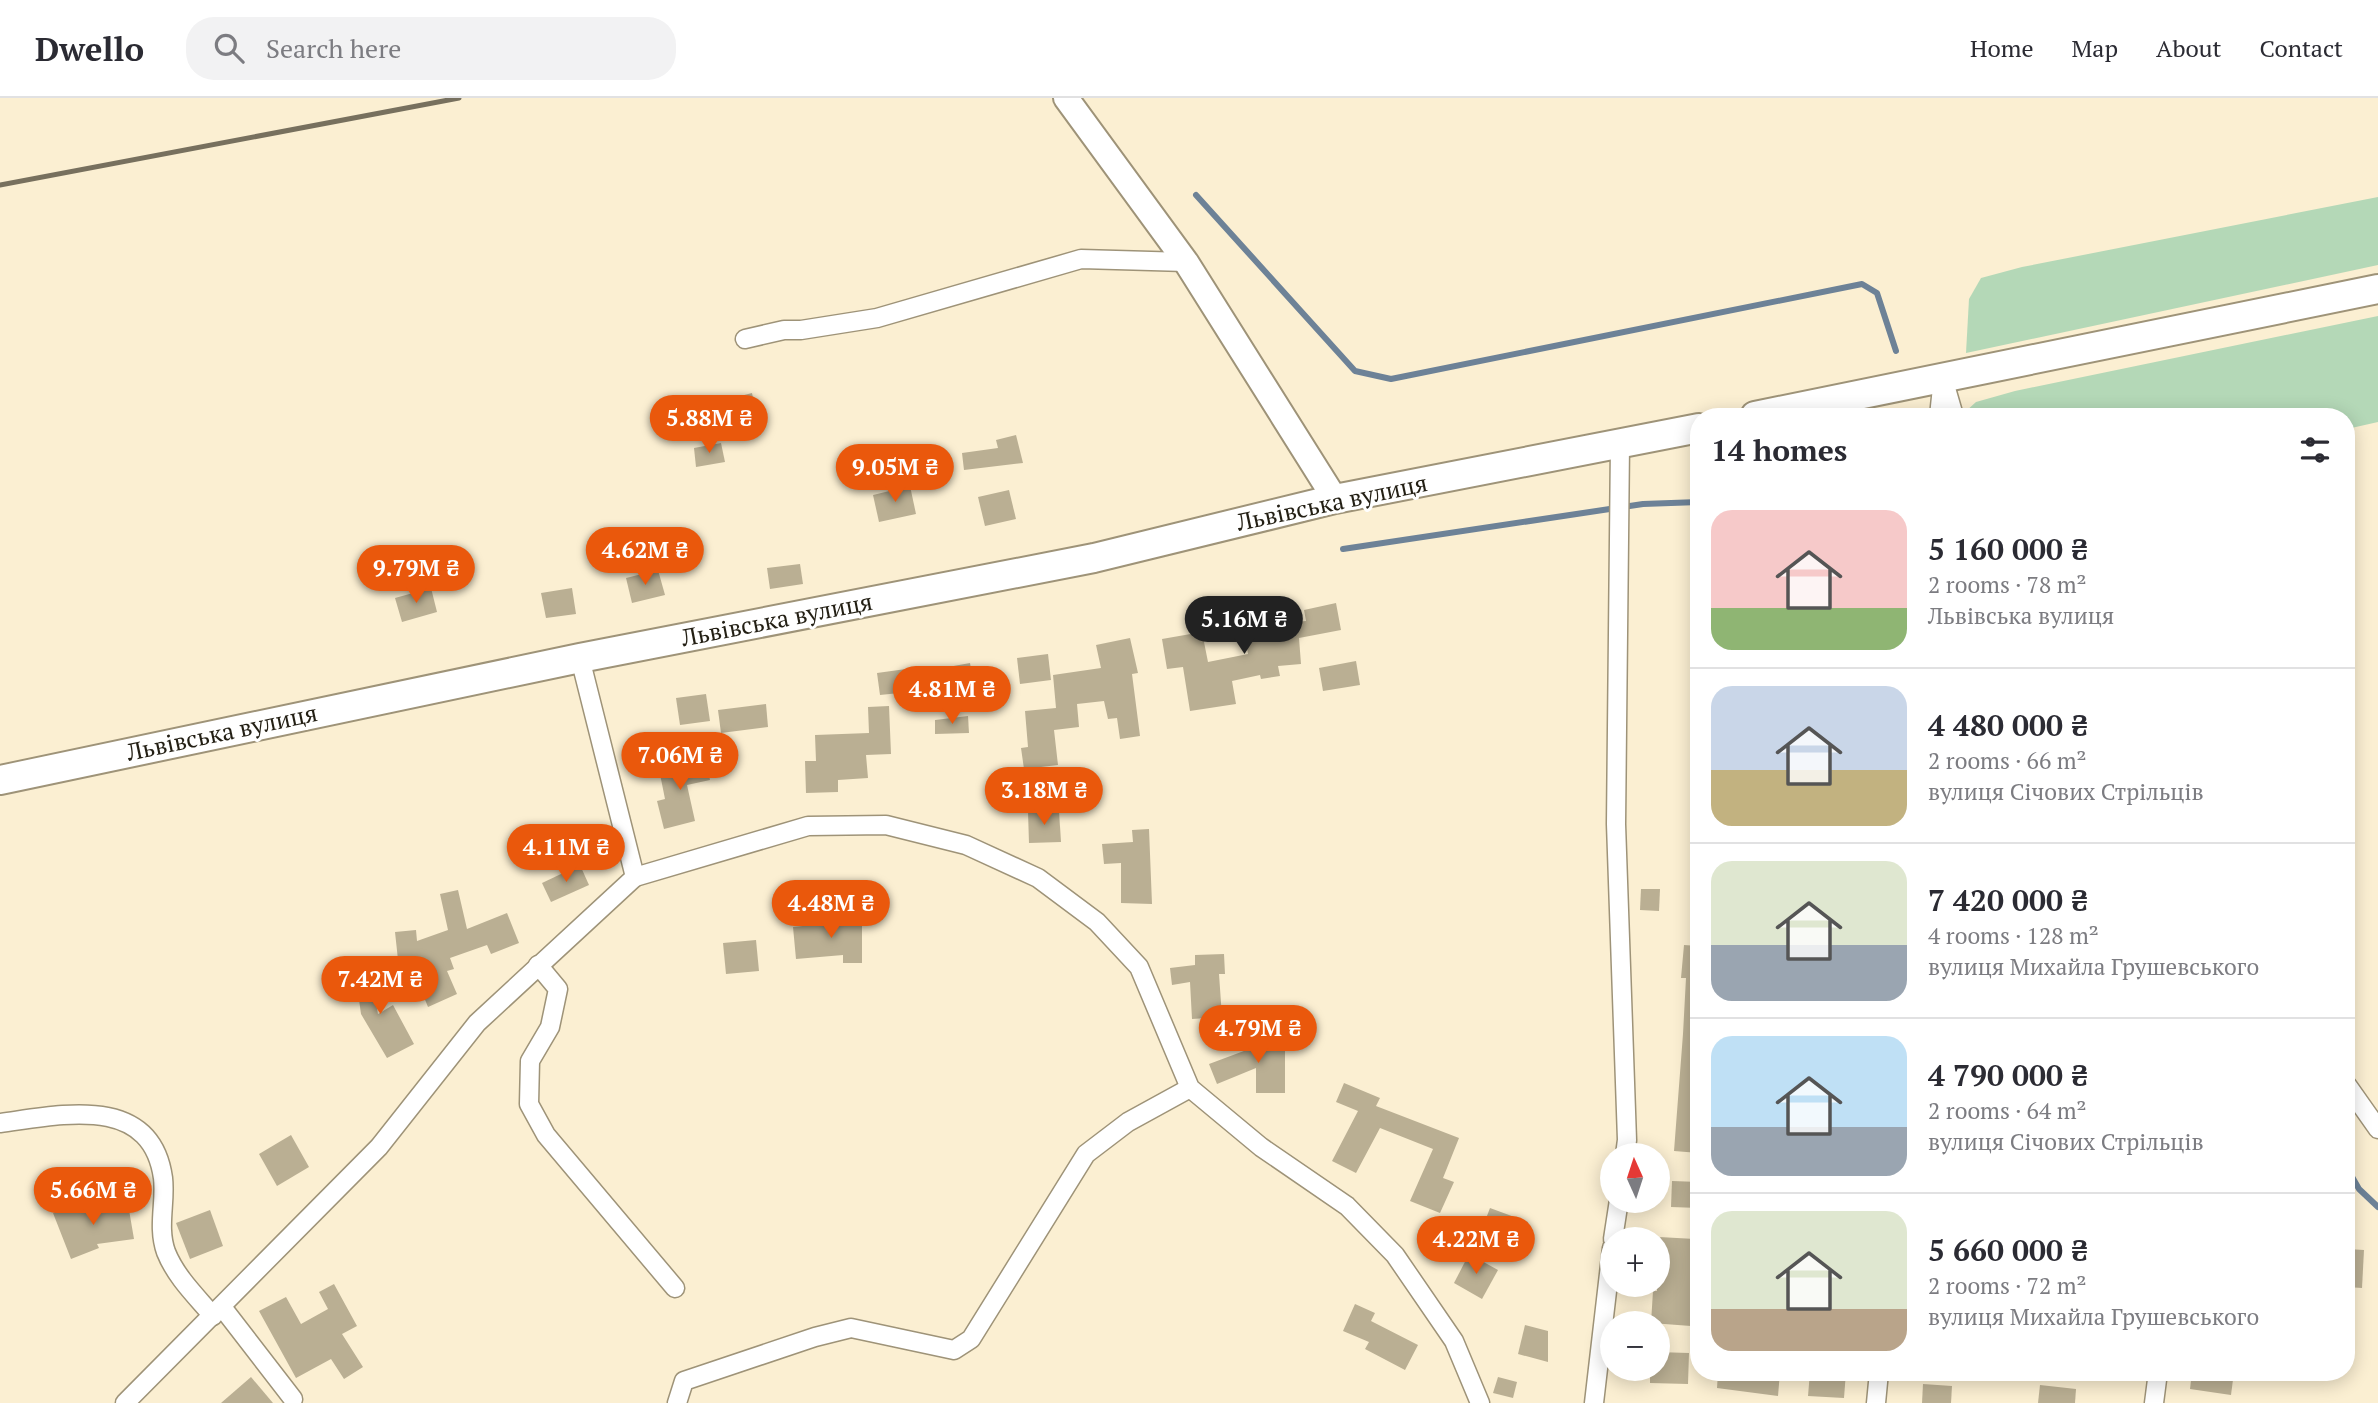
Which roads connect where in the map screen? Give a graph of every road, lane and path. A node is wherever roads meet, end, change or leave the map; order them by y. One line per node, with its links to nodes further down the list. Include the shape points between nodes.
1 (1066, 98): 2 (street)
2 (1186, 262): 4 (street, via 1081,259 877,318); 11 (street)
3 (2378, 289): 5 (main road)
4 (746, 339)
5 (1943, 378): 6 (main road); 7 (street); 8 (street)
6 (1795, 408)
7 (1941, 408)
8 (1952, 408)
9 (1690, 430): 10 (main road, Львівська вулиця)
10 (1620, 444): 11 (main road, Львівська вулиця); 20 (street, via 1616,824)
11 (1335, 499): 12 (main road, Львівська вулиця, via 1094,558)
12 (580, 658): 13 (main road, Львівська вулиця); 14 (street)
13 (0, 780)
14 (635, 877): 15 (street); 16 (street, via 808,826 886,825 967,845 1038,878 1097,922 1139,967)
15 (538, 965): 21 (street, via 558,989 550,1027 530,1061 528,1104 546,1135); 23 (street, via 477,1023 379,1147)
16 (1189, 1088): 28 (street, via 1128,1122 1086,1154 971,1339 954,1350 851,1328 684,1381); 29 (street, via 1261,1147 1347,1206 1395,1255 1454,1341)
17 (2355, 1096): 19 (street)
18 (0, 1123): 23 (street, via 87,1113 119,1119 144,1135 158,1153 162,1171 160,1217 166,1251 182,1280)
19 (2378, 1129)
20 (1627, 1143)
21 (675, 1288)
22 (1606, 1297): 30 (street)
23 (218, 1312): 26 (street); 27 (street)
24 (1878, 1381): 31 (street)
25 (2157, 1381): 32 (street)
26 (293, 1399)
27 (131, 1401)
28 (677, 1403)
29 (1480, 1403)
30 (1594, 1403)
31 (1876, 1403)
32 (2154, 1403)

